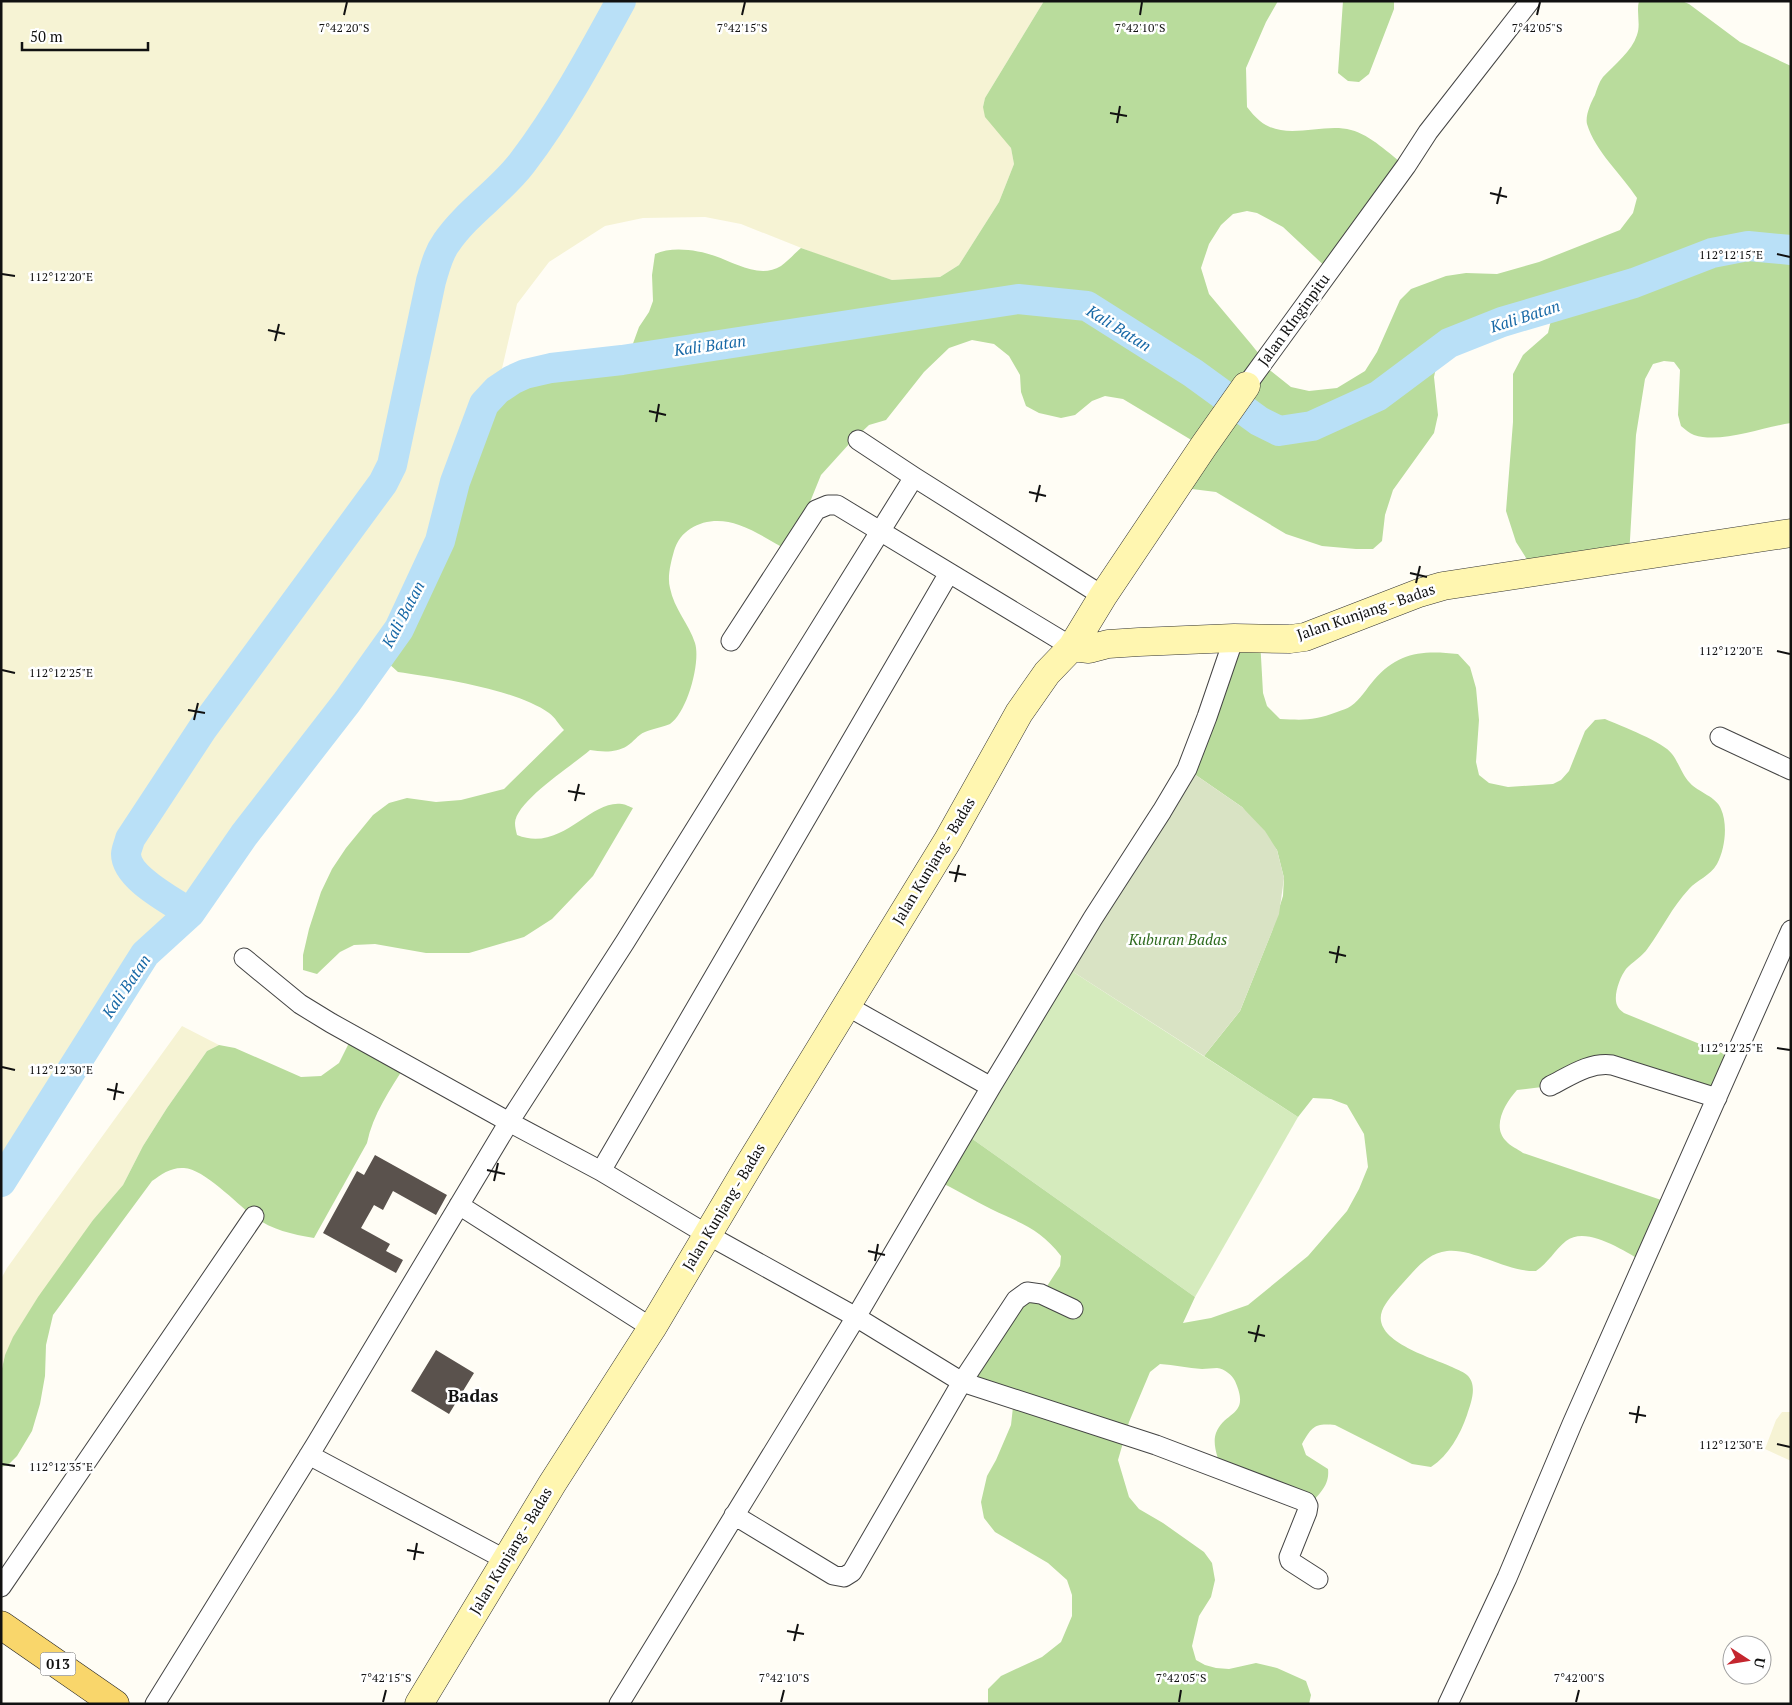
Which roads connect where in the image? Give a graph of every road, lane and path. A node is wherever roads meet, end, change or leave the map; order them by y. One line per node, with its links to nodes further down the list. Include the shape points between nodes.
1 (1530, 1): 2 (street, Jalan RInginpitu, via 1428,132)
2 (1246, 386): 8 (main road, Jalan RInginpitu)
3 (858, 440): 4 (street)
4 (914, 477): 5 (street); 8 (street)
5 (880, 532): 7 (street); 10 (street, via 837,505 816,510); 20 (street)
6 (1791, 533): 9 (main road, Jalan Kunjang - Badas, via 1443,586 1305,637)
7 (948, 573): 11 (street); 21 (street)
8 (1103, 596): 11 (main road, Jalan RInginpitu)
9 (1234, 638): 11 (main road, Jalan Kunjang - Badas, via 1108,644 1089,649); 18 (street, via 1187,769)
10 (731, 641)
11 (1072, 647): 16 (main road, Jalan Kunjang - Badas, via 1047,673 1019,713 948,840)
12 (1720, 737): 13 (street)
13 (1791, 770)
14 (1791, 930): 19 (street)
15 (244, 958): 20 (street, via 308,1009)
16 (847, 1006): 18 (street); 24 (main road, Jalan Kunjang - Badas)
17 (1550, 1086): 19 (street, via 1600,1064)
18 (991, 1087): 26 (street)
19 (1717, 1098): 39 (street, via 1507,1578)
20 (509, 1122): 21 (street); 22 (street)
21 (602, 1171): 24 (street)
22 (460, 1205): 27 (street); 29 (street)
23 (254, 1216): 33 (street)
24 (708, 1235): 26 (street); 27 (main road, Jalan Kunjang - Badas)
25 (1073, 1309): 28 (street, via 1041,1294 1027,1292 1016,1300)
26 (856, 1318): 28 (street); 30 (street)
27 (652, 1328): 31 (main road, Jalan Kunjang - Badas)
28 (962, 1382): 30 (street, via 852,1572 844,1577 833,1575); 32 (street, via 1156,1445 1306,1502 1307,1512 1289,1557 1290,1561)
29 (309, 1454): 31 (street); 36 (street)
30 (734, 1515): 38 (street)
31 (506, 1560): 37 (main road, Jalan Kunjang - Badas)
32 (1318, 1579)
33 (1, 1587)
34 (1, 1625): 35 (main road, 013)
35 (115, 1704)
36 (156, 1704)
37 (419, 1704)
38 (619, 1704)
39 (1448, 1704)

